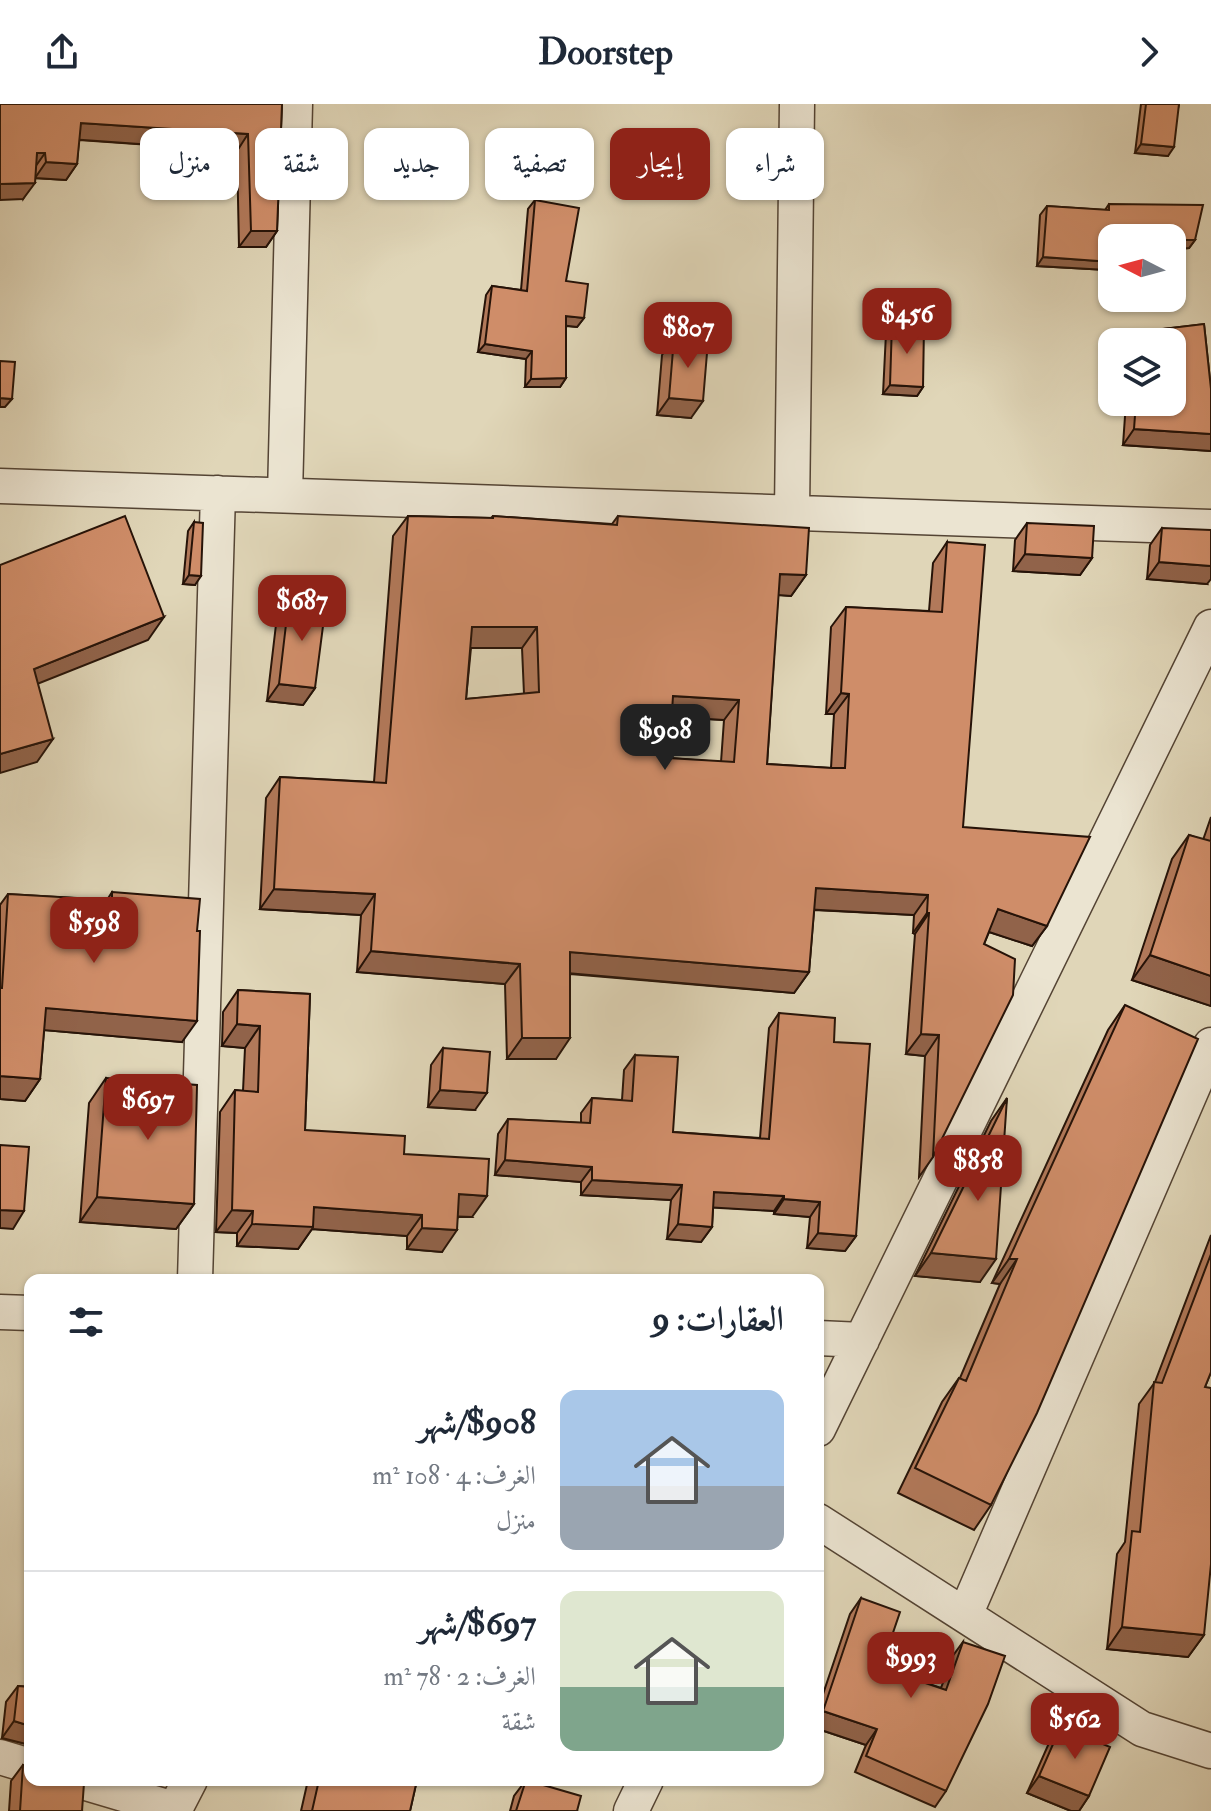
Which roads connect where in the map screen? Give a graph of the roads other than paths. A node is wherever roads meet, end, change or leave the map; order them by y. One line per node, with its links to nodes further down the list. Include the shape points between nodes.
1 (295, 104): 5 (street)
2 (797, 104): 6 (street)
3 (0, 486): 4 (street)
4 (218, 493): 5 (street); 10 (street)
5 (285, 495): 6 (street)
6 (792, 513): 7 (street)
7 (1211, 527)
8 (1211, 627): 14 (street)
9 (1211, 1045): 17 (street)
10 (195, 1274)
11 (0, 1312): 12 (street)
12 (24, 1313)
13 (824, 1338): 14 (street)
14 (862, 1340): 15 (street)
15 (824, 1417)
16 (824, 1525): 17 (street)
17 (965, 1615): 18 (street, via 1142,1729)
18 (1211, 1751)
19 (0, 1757): 20 (street)
20 (24, 1764)
21 (107, 1786): 23 (street)
22 (643, 1786): 24 (street)
23 (179, 1800)
24 (631, 1811)

